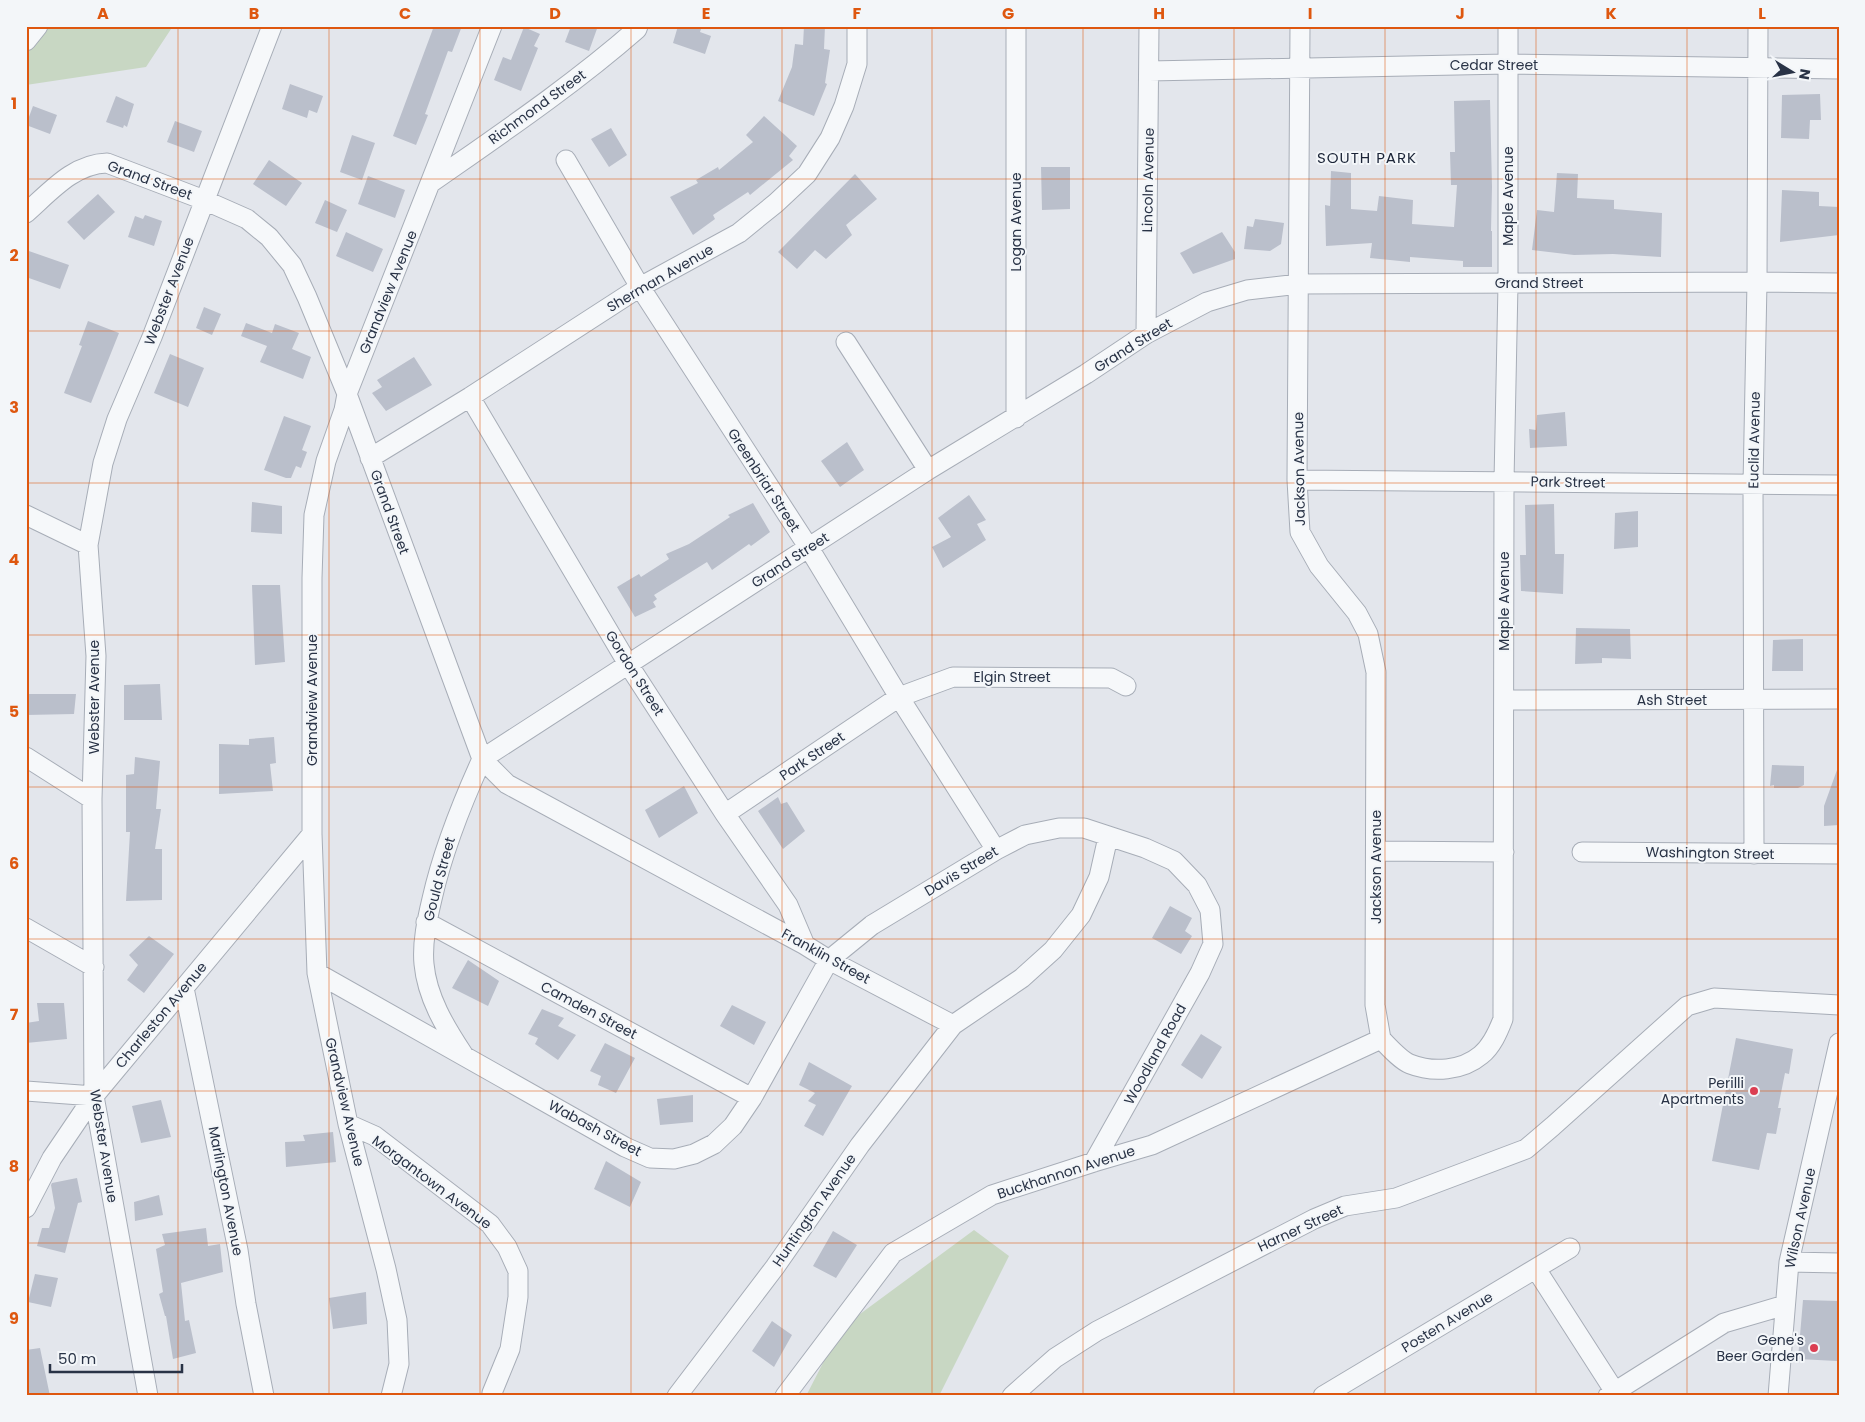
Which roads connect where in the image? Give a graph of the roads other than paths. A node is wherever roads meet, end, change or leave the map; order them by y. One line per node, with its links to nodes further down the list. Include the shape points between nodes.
1 (38, 26): 11 (street)
2 (272, 26): 19 (street, Webster Avenue)
3 (492, 26): 18 (street, Grandview Avenue)
4 (638, 26): 18 (street, Richmond Street, via 603,59 551,99)
5 (857, 26): 25 (street, Sherman Avenue, via 857,64 844,106 830,138 807,174 739,233)
6 (1016, 26): 30 (street, Logan Avenue)
7 (1149, 26): 16 (street, Lincoln Avenue)
8 (1300, 26): 13 (street, Jackson Avenue)
9 (1508, 26): 12 (street, Maple Avenue)
10 (1758, 26): 14 (street, Euclid Avenue)
11 (26, 42)
12 (1507, 64): 13 (street, Cedar Street); 14 (street, Cedar Street); 24 (street, Maple Avenue)
13 (1300, 67): 16 (street, Cedar Street); 23 (street, Jackson Avenue)
14 (1758, 69): 15 (street, Cedar Street); 21 (street, Euclid Avenue)
15 (1839, 70)
16 (1149, 71): 26 (street, Lincoln Avenue)
17 (566, 160): 25 (street, Greenbriar Street)
18 (432, 182): 28 (street, Grandview Avenue)
19 (204, 200): 20 (street, Grand Street, via 107,163 93,163 72,173); 28 (street, Grand Street, via 247,219 269,237 292,265); 38 (street, Webster Avenue, via 103,463)
20 (26, 213)
21 (1757, 282): 22 (street, Grand Street); 24 (street, Grand Street); 35 (street, Euclid Avenue)
22 (1839, 283)
23 (1299, 284): 24 (street, Grand Street); 26 (street, Grand Street, via 1247,290 1207,302); 33 (street, Jackson Avenue)
24 (1508, 284): 34 (street, Maple Avenue)
25 (640, 287): 29 (street, Sherman Avenue); 39 (street, Greenbriar Street)
26 (1146, 334): 30 (street, Grand Street)
27 (846, 342): 32 (street)
28 (347, 394): 31 (street, Grand Street); 50 (street, Grandview Avenue, via 326,461 314,515)
29 (470, 396): 31 (street, Sherman Avenue); 40 (street, Gordon Street)
30 (1016, 418): 32 (street, Grand Street)
31 (370, 458): 47 (street, Grand Street)
32 (928, 470): 39 (street, Grand Street)
33 (1297, 480): 34 (street, Park Street); 53 (street, Jackson Avenue, via 1300,532 1319,566 1357,612 1368,634 1376,672)
34 (1504, 481): 35 (street, Park Street); 43 (street, Maple Avenue)
35 (1753, 485): 36 (street, Park Street); 44 (street, Euclid Avenue)
36 (1839, 485)
37 (26, 515): 38 (street)
38 (88, 545): 48 (street, Webster Avenue, via 96,656)
39 (809, 548): 40 (street, Grand Street); 42 (street, Greenbriar Street)
40 (628, 664): 47 (street, Grand Street); 49 (street, Gordon Street)
41 (1126, 686): 42 (street, Elgin Street, via 1111,678 953,677)
42 (899, 697): 49 (street, Park Street); 52 (street, Greenbriar Street)
43 (1505, 700): 44 (street, Ash Street); 54 (street, Maple Avenue)
44 (1754, 700): 45 (street, Ash Street); 56 (street, Euclid Avenue)
45 (1839, 700)
46 (26, 758): 48 (street)
47 (482, 759): 58 (street, Gould Street, via 440,863); 61 (street, Franklin Street, via 506,784)
48 (92, 799): 63 (street, Webster Avenue)
49 (725, 814): 61 (street, Gordon Street, via 788,905)
50 (312, 834): 64 (street, Grandview Avenue); 65 (street, Charleston Avenue)
51 (1108, 837): 52 (street, Davis Street, via 1084,828 1059,828 1025,835); 60 (street, Davis Street, via 1174,861 1197,885 1210,910); 67 (street, via 1099,877 1081,915 1053,950 1022,978)
52 (996, 850): 62 (street, Davis Street, via 872,925)
53 (1376, 851): 54 (street); 68 (street, Jackson Avenue, via 1376,1006)
54 (1504, 852): 68 (street, Maple Avenue, via 1503,1019 1495,1038 1480,1056 1454,1069 1409,1064)
55 (1582, 852): 56 (street, Washington Street)
56 (1754, 854): 57 (street, Washington Street)
57 (1839, 854)
58 (426, 922): 70 (street, Gould Street, via 424,964 432,1000); 73 (street, Camden Street)
59 (26, 928): 63 (street)
60 (1213, 944): 75 (street, Woodland Road)
61 (805, 945): 62 (street, Franklin Street)
62 (829, 960): 67 (street, Franklin Street); 73 (street, Wabash Street)
63 (94, 967): 72 (street, Webster Avenue)
64 (317, 973): 70 (street, Wabash Street); 74 (street, Grandview Avenue)
65 (184, 988): 72 (street, Charleston Avenue); 85 (street, Marlington Avenue, via 238,1250)
66 (1839, 1005): 89 (street, Harner Street, via 1714,998 1687,1006 1526,1149 1396,1198 1344,1206 1314,1219 1097,1331 1055,1358)
67 (953, 1025): 87 (street, Huntington Avenue, via 860,1145 775,1267)
68 (1381, 1039): 75 (street, Buckhannon Avenue, via 1152,1145)
69 (1839, 1043): 78 (street, Wilson Avenue)
70 (464, 1055): 73 (street, Wabash Street, via 650,1158 674,1159 714,1144 733,1126)
71 (26, 1091): 72 (street)
72 (94, 1096): 76 (street, Charleston Avenue, via 52,1158); 84 (street, Webster Avenue)
73 (752, 1098)
74 (348, 1124): 82 (street, Morgantown Avenue, via 375,1136 490,1224 507,1247 518,1271 518,1297 510,1348); 86 (street, Grandview Avenue, via 397,1320 399,1364)
75 (1094, 1162): 88 (street, Buckhannon Avenue, via 992,1195 893,1253)
76 (26, 1208)
77 (1570, 1248): 80 (street, Posten Avenue)
78 (1789, 1262): 79 (street); 81 (street, Wilson Avenue)
79 (1839, 1264)
80 (1536, 1269): 83 (street); 90 (street, Posten Avenue)
81 (1785, 1305): 83 (street, via 1724,1323); 91 (street, Wilson Avenue)
82 (492, 1393)
83 (1611, 1394)
84 (148, 1396)
85 (264, 1396)
86 (391, 1396)
87 (677, 1396)
88 (785, 1396)
89 (1012, 1396)
90 (1323, 1396)
91 (1778, 1396)

